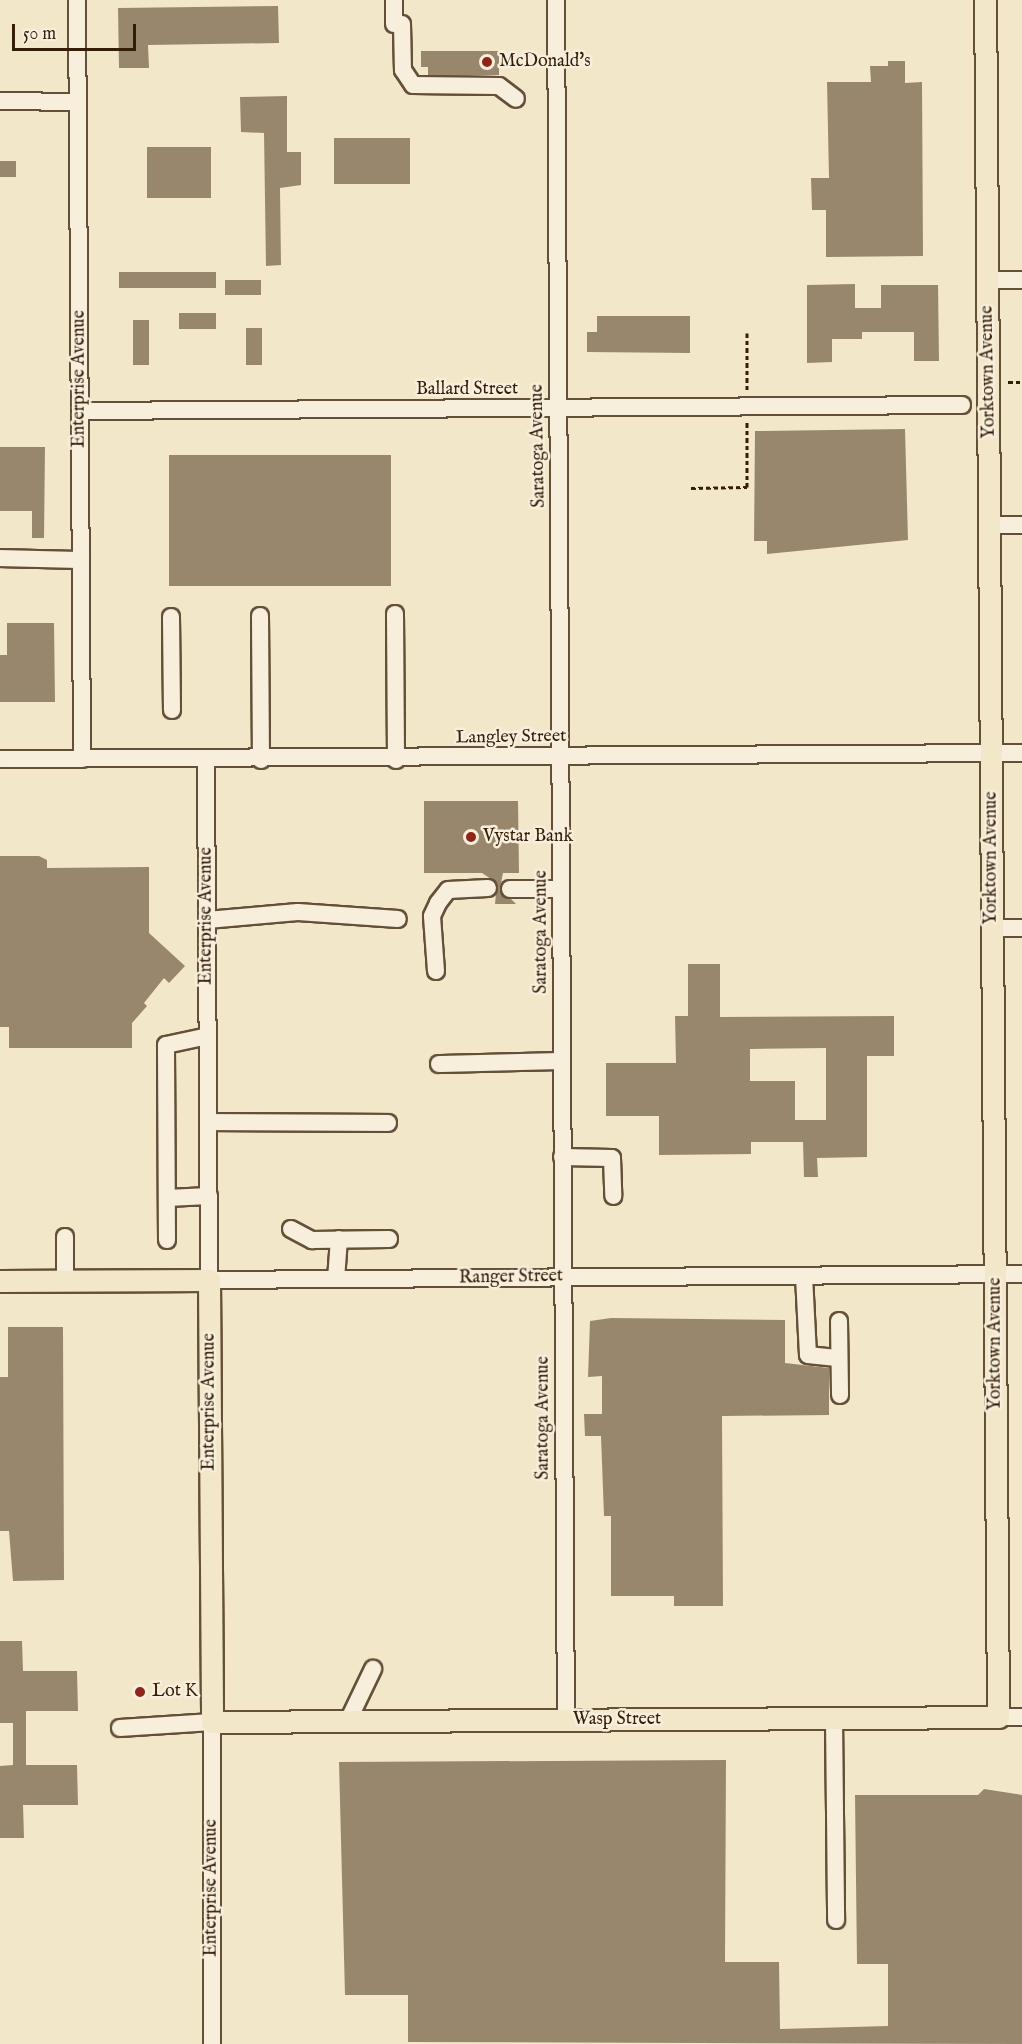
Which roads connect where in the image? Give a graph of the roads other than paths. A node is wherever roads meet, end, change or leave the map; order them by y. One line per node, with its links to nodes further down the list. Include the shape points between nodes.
1 (77, 0): 7 (street, Enterprise Avenue)
2 (394, 0): 5 (street, via 403,70 413,85 499,86)
3 (556, 0): 11 (street, Saratoga Avenue)
4 (985, 0): 8 (main road, Yorktown Avenue)
5 (516, 99)
6 (0, 101): 7 (street)
7 (78, 102): 12 (street, Enterprise Avenue)
8 (988, 280): 9 (street); 13 (main road, Yorktown Avenue)
9 (1022, 280)
10 (962, 405): 11 (street, Ballard Street)
11 (558, 409): 12 (street, Ballard Street); 23 (street, Saratoga Avenue)
12 (80, 411): 16 (street, Enterprise Avenue)
13 (990, 525): 14 (street); 21 (main road, Yorktown Avenue)
14 (1022, 525)
15 (0, 558): 16 (street)
16 (81, 560): 25 (street, Enterprise Avenue)
17 (395, 614): 28 (street)
18 (260, 616): 27 (street)
19 (171, 617): 20 (street)
20 (172, 710)
21 (992, 753): 22 (street, Langley Street); 23 (street, Langley Street); 34 (main road, Yorktown Avenue)
22 (1022, 753)
23 (561, 757): 28 (street, Langley Street); 31 (street, Saratoga Avenue)
24 (0, 759): 25 (street, Langley Street)
25 (82, 759): 26 (street, Langley Street)
26 (206, 759): 27 (street, Langley Street); 33 (street, Enterprise Avenue)
27 (261, 760): 28 (street, Langley Street)
28 (396, 760)
29 (488, 888): 36 (street, via 448,890 438,903 432,916)
30 (510, 889): 31 (street)
31 (561, 889): 38 (street, Saratoga Avenue)
32 (398, 919): 33 (street, via 298,912)
33 (207, 920): 37 (street, Enterprise Avenue)
34 (993, 928): 35 (street); 52 (main road, Yorktown Avenue)
35 (1022, 928)
36 (436, 971)
37 (208, 1036): 40 (street, Enterprise Avenue); 45 (street, via 166,1045)
38 (562, 1061): 39 (street); 42 (street, Saratoga Avenue)
39 (439, 1064)
40 (208, 1122): 41 (street); 43 (street, Enterprise Avenue)
41 (388, 1124)
42 (562, 1157): 44 (street, via 612,1158); 54 (street, Saratoga Avenue)
43 (209, 1196): 45 (street); 56 (street, Enterprise Avenue)
44 (613, 1196)
45 (167, 1198): 50 (street)
46 (291, 1229): 48 (street, via 312,1240)
47 (65, 1237): 58 (street)
48 (339, 1239): 49 (street); 55 (street)
49 (389, 1239)
50 (167, 1240)
51 (1022, 1274): 52 (street, Ranger Street)
52 (996, 1275): 53 (street, Ranger Street); 63 (main road, Yorktown Avenue)
53 (804, 1276): 54 (street, Ranger Street); 60 (street, via 808,1355)
54 (563, 1277): 55 (street, Ranger Street); 66 (street, Saratoga Avenue)
55 (336, 1279): 56 (street, Ranger Street)
56 (209, 1280): 58 (main road, Ranger Street); 68 (main road, Enterprise Avenue)
57 (0, 1281): 58 (main road, Ranger Street)
58 (65, 1282)
59 (839, 1321): 60 (street)
60 (839, 1358): 61 (street)
61 (840, 1395)
62 (373, 1669): 67 (street)
63 (998, 1717): 64 (street, Wasp Street); 65 (main road, Wasp Street)
64 (1022, 1717)
65 (834, 1718): 66 (main road, Wasp Street); 70 (street)
66 (566, 1720): 67 (main road, Wasp Street)
67 (348, 1721): 68 (main road, Wasp Street)
68 (212, 1722): 69 (street); 71 (street, Enterprise Avenue)
69 (120, 1728)
70 (836, 1920)
71 (212, 2044)

